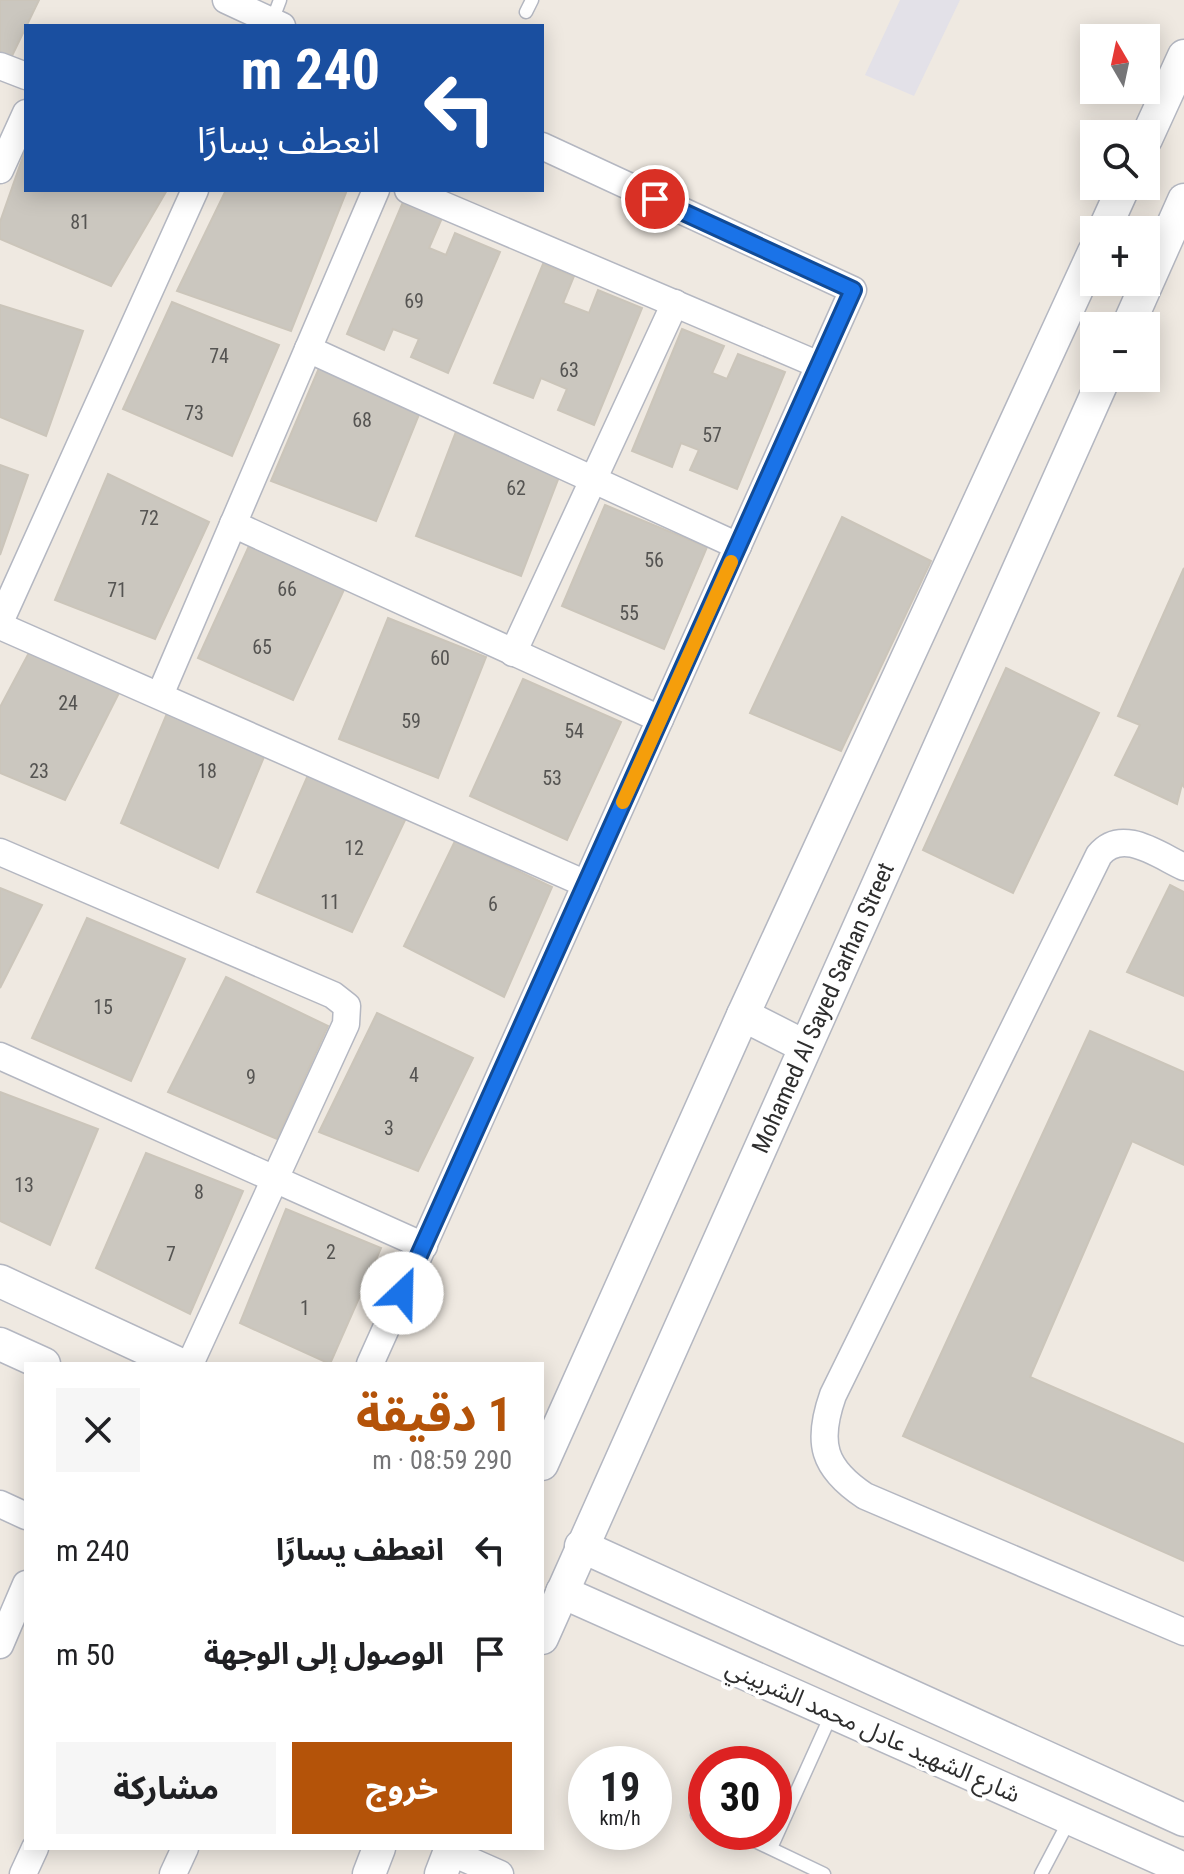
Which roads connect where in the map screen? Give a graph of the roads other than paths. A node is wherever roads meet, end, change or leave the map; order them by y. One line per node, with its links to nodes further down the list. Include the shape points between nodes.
1 (226, 0): 2 (street)
2 (276, 18)
3 (1184, 56): 7 (street)
4 (0, 66): 5 (street)
5 (24, 75)
6 (24, 117): 9 (street)
7 (1155, 120)
8 (544, 147): 18 (street, via 853,290)
9 (0, 170)
10 (194, 192): 23 (street)
11 (375, 192): 17 (street)
12 (413, 192): 15 (street)
13 (1184, 200): 16 (street)
14 (1080, 282): 30 (street)
15 (675, 303): 18 (street); 20 (street)
16 (1134, 312)
17 (308, 349): 20 (street); 21 (street)
18 (819, 365): 22 (street)
19 (1098, 392): 31 (street, Mohamed Al Sayed Sarhan Street)
20 (593, 479): 22 (street); 24 (street)
21 (233, 524): 24 (street); 25 (street)
22 (738, 546): 26 (street)
23 (0, 624): 25 (street)
24 (513, 653): 26 (street)
25 (160, 695): 29 (street)
26 (660, 719): 29 (street)
27 (0, 852): 33 (street, via 341,998 347,1006 346,1024)
28 (1184, 867): 45 (street, via 1132,843 1113,843 1099,855 823,1424 825,1453 840,1480 865,1496)
29 (586, 884): 34 (street)
30 (743, 1015): 31 (street); 41 (street)
31 (804, 1046): 42 (street, Mohamed Al Sayed Sarhan Street)
32 (0, 1056): 33 (street)
33 (275, 1179): 34 (street); 39 (street)
34 (424, 1246): 40 (street)
35 (0, 1281): 38 (street)
36 (0, 1344): 37 (street)
37 (40, 1362)
38 (175, 1362)
39 (191, 1362)
40 (371, 1362)
41 (544, 1460)
42 (581, 1546): 44 (street, Mohamed Al Sayed Sarhan Street); 51 (street, شارع الشهيد عادل محمد الشربيني)
43 (24, 1589): 47 (street)
44 (562, 1592): 46 (street, Mohamed Al Sayed Sarhan Street); 48 (street, شارع الشهيد عادل محمد الشربيني)
45 (1184, 1632)
46 (544, 1633)
47 (0, 1645)
48 (832, 1713): 49 (lane); 50 (street, شارع الشهيد عادل محمد الشربيني)
49 (792, 1802)
50 (1070, 1819): 57 (street, شارع الشهيد عادل محمد الشربيني); 63 (lane)
51 (1184, 1820)
52 (182, 1850): 58 (street)
53 (378, 1850): 59 (street)
54 (775, 1850): 56 (lane)
55 (447, 1858): 60 (street)
56 (796, 1860): 61 (lane); 62 (lane)
57 (1184, 1869)
58 (173, 1874)
59 (369, 1874)
60 (500, 1874)
61 (791, 1874)
62 (824, 1874)
63 (1041, 1874)

